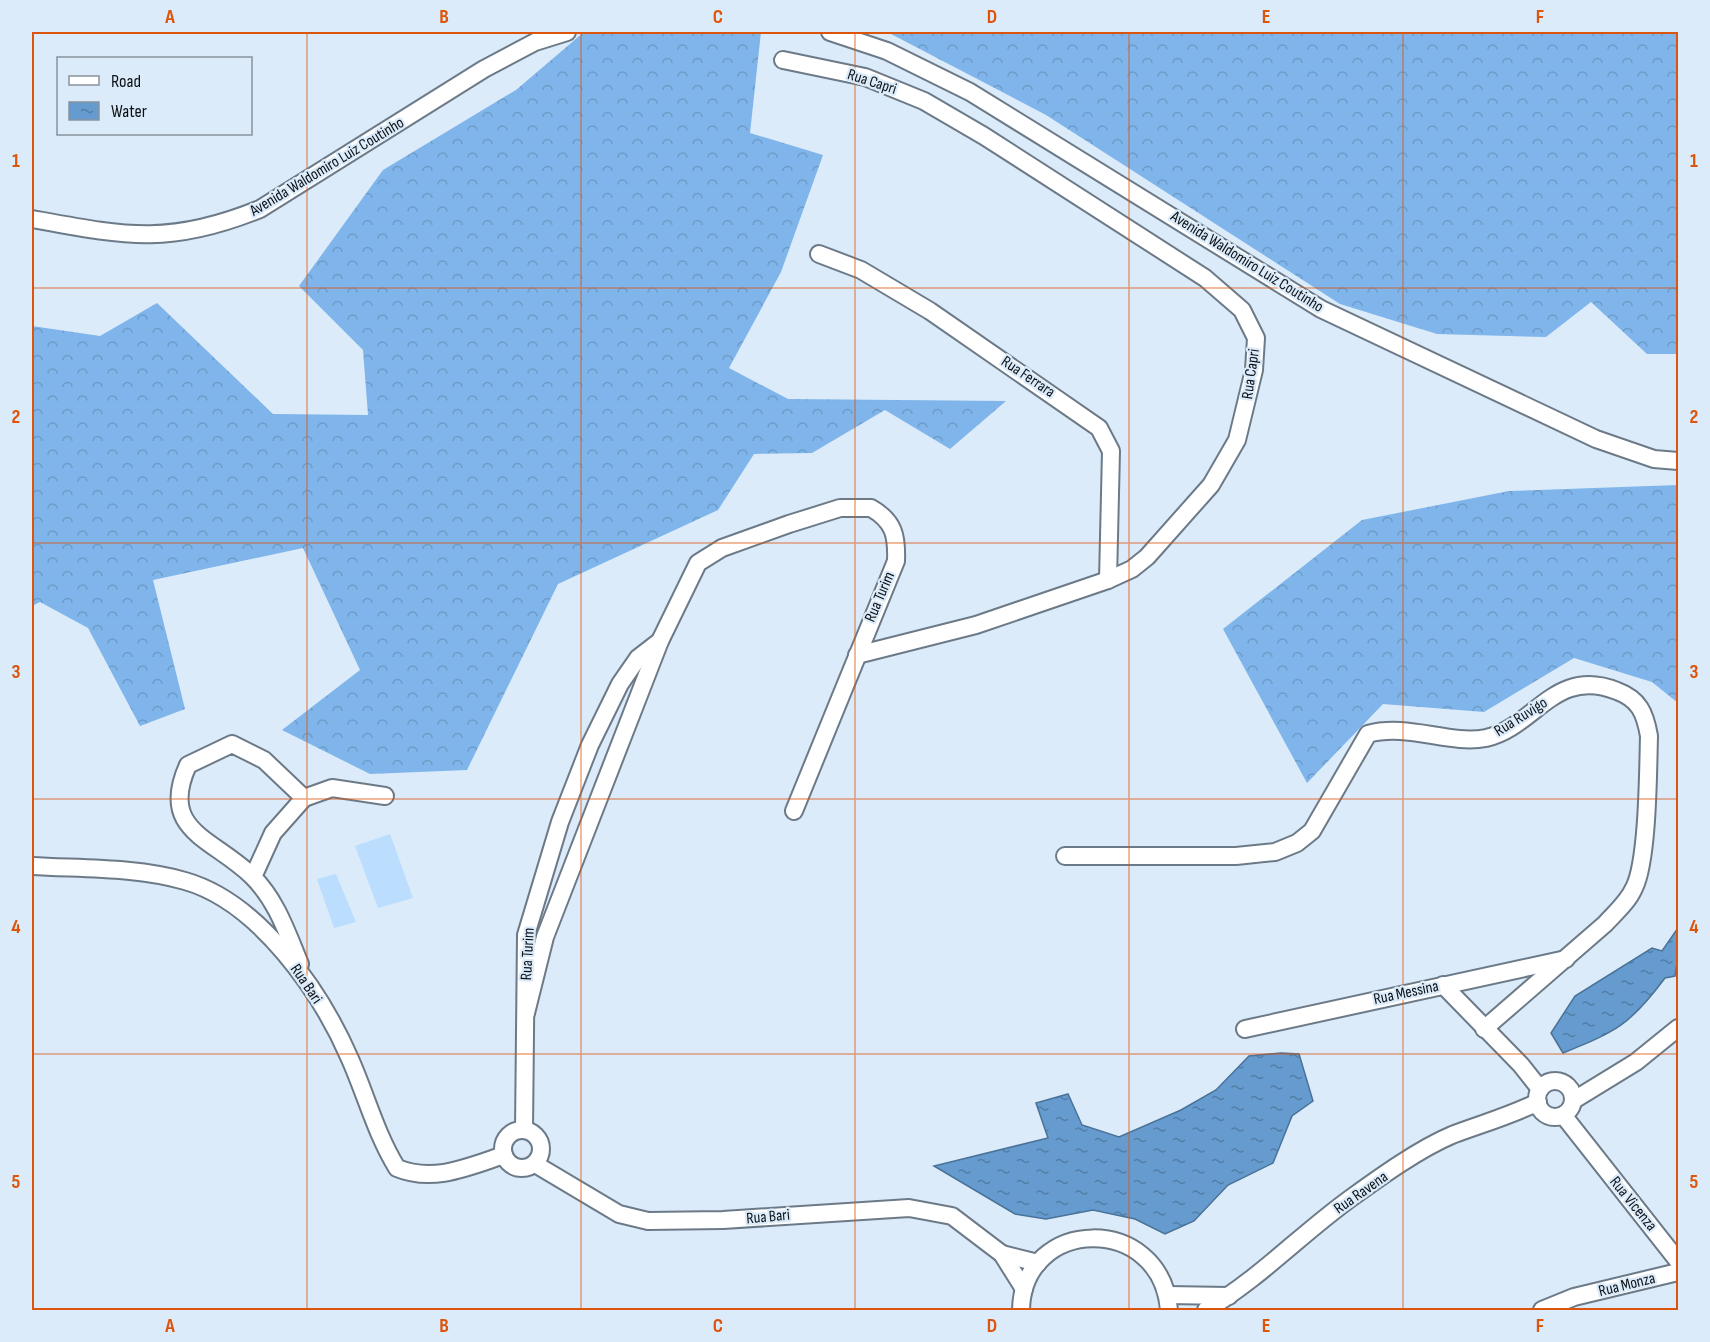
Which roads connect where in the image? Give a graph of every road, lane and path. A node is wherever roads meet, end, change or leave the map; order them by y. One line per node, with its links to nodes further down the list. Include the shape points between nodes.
1 (567, 32): 4 (street, Avenida Waldomiro Luiz Coutinho, via 535,42 484,69 260,210 224,224 154,236 112,234)
2 (830, 32): 6 (street, Avenida Waldomiro Luiz Coutinho, via 887,51 970,93 1332,314 1596,439 1654,459)
3 (783, 60): 7 (street, Rua Capri, via 865,77 924,101 1205,278 1251,323 1256,338 1254,370 1245,415 1226,461 1204,494 1148,557)
4 (32, 219)
5 (819, 254): 7 (street, Rua Ferrara, via 861,270 930,311 1099,428 1111,451)
6 (1678, 461)
7 (1108, 580): 9 (street, Rua Capri, via 976,625)
8 (660, 641): 9 (street, Rua Turim, via 698,562 789,524 857,506 882,514 893,526 897,541 896,561); 19 (street, Rua Turim, via 545,937); 19 (street, Rua Turim, via 638,658 620,684 590,745 560,822 526,935)
9 (857, 655): 12 (street, Rua Turim)
10 (385, 796): 11 (street, via 332,788)
11 (304, 798): 15 (street, via 273,833); 15 (street, via 264,760 232,744 188,765 179,785 184,822)
12 (794, 811)
13 (1065, 856): 16 (street, Rua Ruvigo, via 1236,856 1275,852 1297,843 1312,831 1368,734 1414,731 1484,738 1504,730 1560,692 1591,685 1610,688 1630,696 1646,719 1648,757 1641,864 1635,888 1622,907)
14 (32, 866): 17 (street, Rua Bari, via 156,875 212,891 270,936)
15 (253, 877): 17 (street, via 278,909)
16 (1567, 959): 18 (street, Rua Messina); 22 (street, Rua Ruvigo)
17 (307, 982): 26 (street, Rua Bari, via 350,1058 397,1167 414,1175 444,1173)
18 (1443, 985): 21 (street, Rua Messina); 22 (street)
19 (526, 1013): 25 (street, Rua Turim)
20 (1678, 1028): 24 (street, via 1609,1080)
21 (1245, 1029)
22 (1484, 1029): 23 (street, via 1521,1065)
23 (1542, 1097): 24 (street); 24 (street, via 1562,1082); 33 (street, Rua Ravena, via 1508,1117 1428,1148 1350,1199)
24 (1569, 1103): 29 (street, Rua Vicenza, via 1588,1145)
25 (524, 1130): 26 (street, via 507,1137); 27 (street, via 539,1140 541,1152)
26 (504, 1155): 27 (street, via 517,1168)
27 (535, 1164): 28 (street, Rua Bari, via 631,1219 672,1222 909,1208 952,1216)
28 (1002, 1254): 30 (street, Rua Bari); 32 (street, Rua Bari)
29 (1678, 1261)
30 (1038, 1263): 32 (street); 34 (street, via 1064,1244 1107,1238 1128,1245 1146,1258 1159,1275)
31 (1678, 1272): 37 (street, Rua Monza, via 1574,1298)
32 (1024, 1289): 35 (street)
33 (1230, 1296): 34 (street); 36 (street, Rua Ravena)
34 (1168, 1303)
35 (1021, 1311)
36 (1206, 1311)
37 (1542, 1311)

